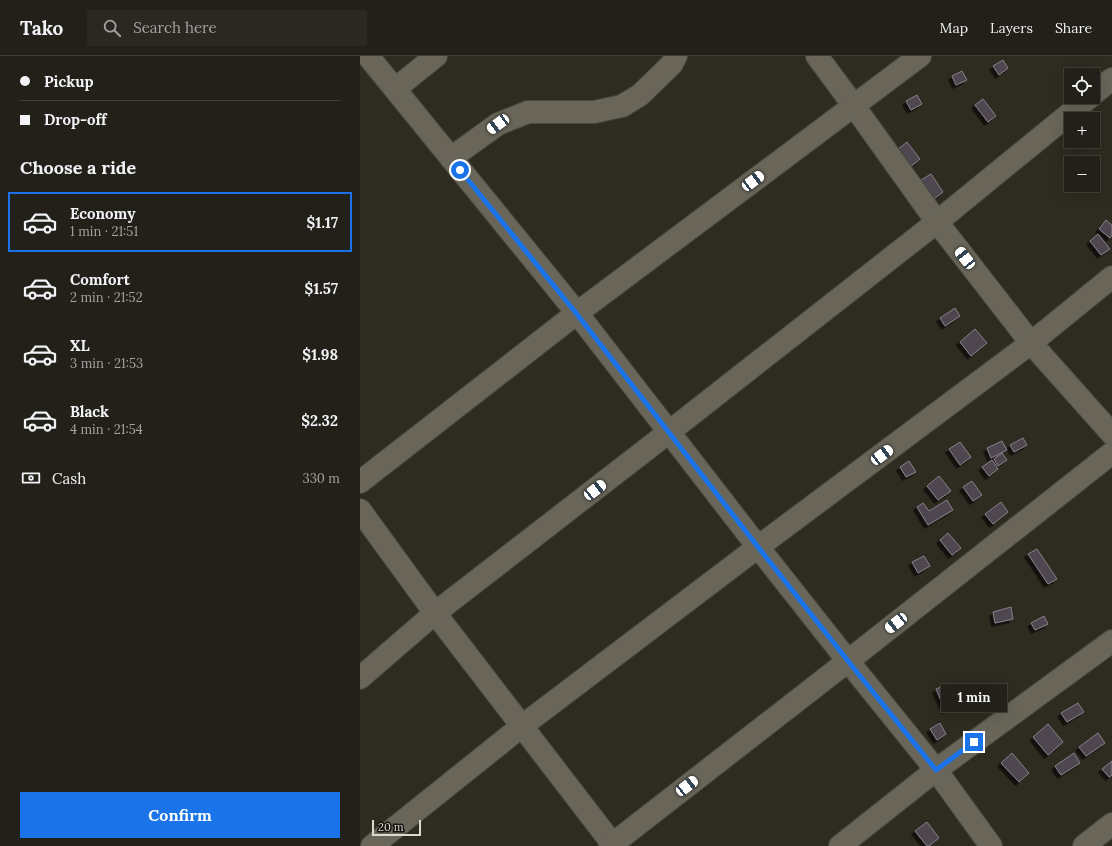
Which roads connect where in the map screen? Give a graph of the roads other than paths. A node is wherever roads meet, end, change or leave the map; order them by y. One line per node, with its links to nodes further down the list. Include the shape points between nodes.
1 (368, 56): 8 (street)
2 (436, 56): 8 (street)
3 (676, 56): 11 (street, via 672,64 640,95 622,106 594,112 528,112 498,124)
4 (817, 56): 10 (street)
5 (920, 56): 10 (street)
6 (1112, 79): 7 (street)
7 (1100, 88)
8 (395, 89): 11 (street)
9 (1081, 104): 12 (street)
10 (854, 106): 12 (street); 14 (street)
11 (451, 158): 14 (street)
12 (937, 222): 15 (street); 16 (street)
13 (1112, 277): 15 (street)
14 (576, 313): 16 (street); 19 (street)
15 (1031, 343): 17 (street); 21 (street)
16 (669, 432): 21 (street); 22 (street)
17 (1112, 434)
18 (1112, 453): 24 (street)
19 (360, 482)
20 (360, 510): 22 (street)
21 (758, 547): 24 (street); 26 (street)
22 (435, 613): 25 (street); 26 (street)
23 (1112, 641): 27 (street)
24 (848, 661): 27 (street); 29 (street)
25 (360, 678)
26 (522, 726): 29 (street); 30 (street)
27 (936, 770): 31 (street); 32 (street)
28 (1112, 824): 33 (street)
29 (612, 845)
30 (372, 846)
31 (840, 846)
32 (991, 846)
33 (1084, 846)

